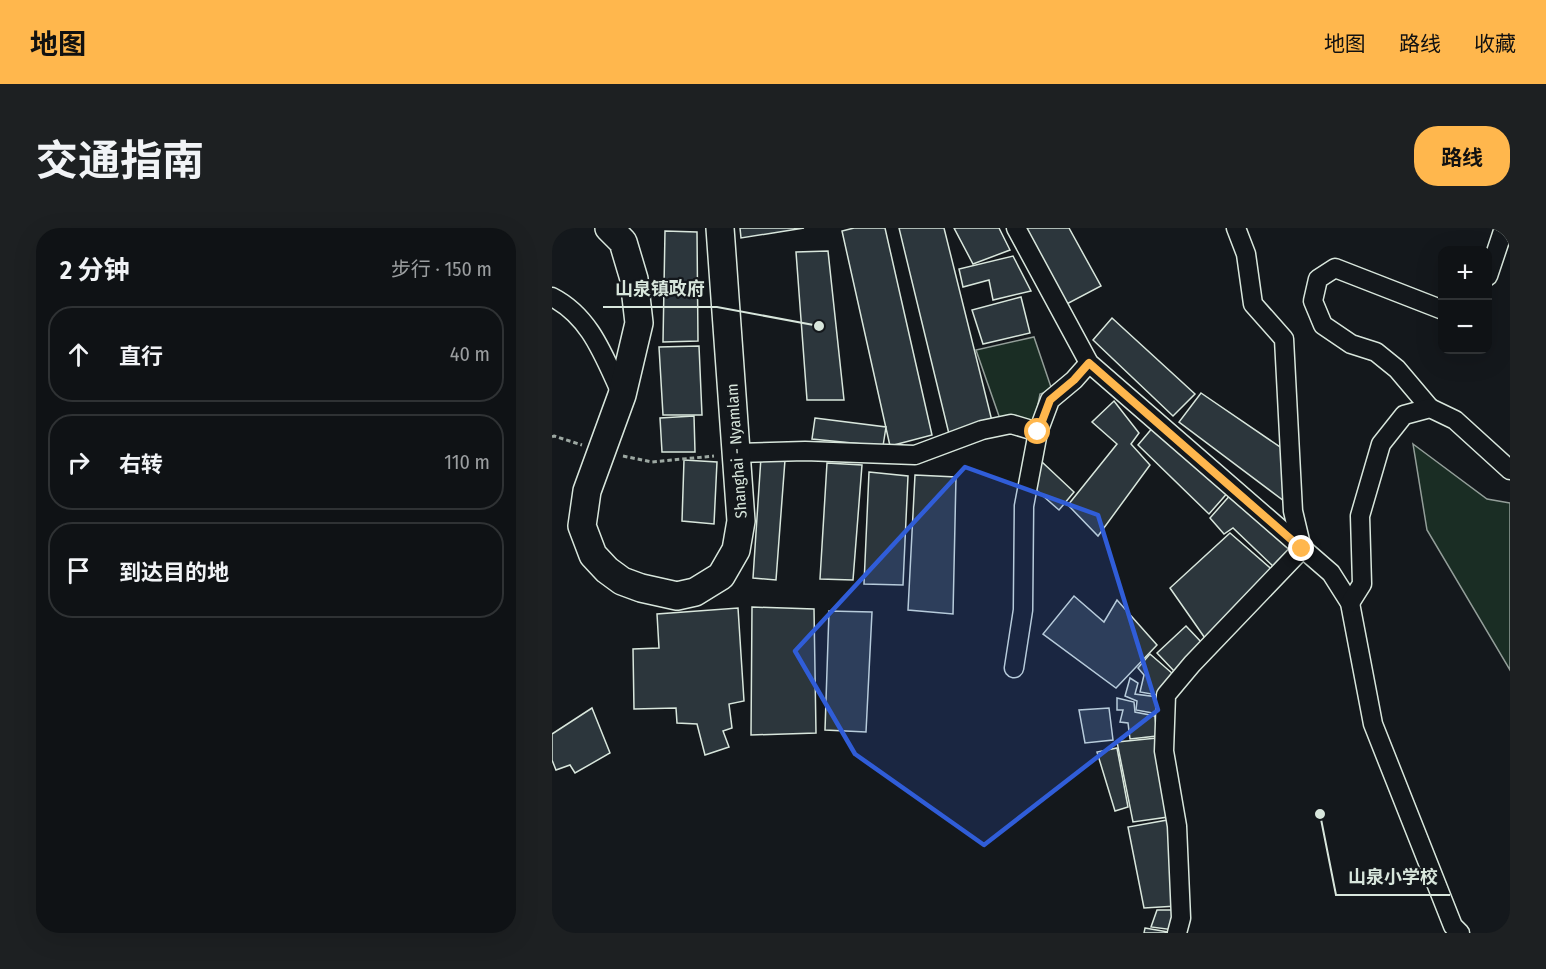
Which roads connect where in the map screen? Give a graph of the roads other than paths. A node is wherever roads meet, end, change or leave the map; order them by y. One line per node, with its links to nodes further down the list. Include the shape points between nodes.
1 (609, 228): 10 (highway, Shanghai - Nyamlam, via 623,242 634,279 639,323)
2 (720, 228): 13 (highway, Shanghai - Nyamlam)
3 (1016, 228): 9 (street)
4 (1236, 228): 15 (street, via 1246,254 1253,303 1284,339 1293,511)
5 (1504, 228): 6 (street)
6 (1492, 264)
7 (552, 297): 10 (street, via 592,332)
8 (1438, 308): 11 (street, via 1335,268 1318,279 1313,302 1323,325 1351,344 1376,352 1397,369)
9 (1089, 363): 12 (street, via 1050,400); 15 (street)
10 (622, 395): 13 (highway, Shanghai - Nyamlam, via 587,491 582,526 593,555 622,580 677,596 694,592 721,576 736,550 741,521)
11 (1430, 408): 14 (street, via 1455,420); 16 (street, via 1404,415 1381,444 1360,516 1362,584)
12 (1038, 432): 13 (street, via 1011,424 982,430 915,455); 17 (street, via 1024,506 1023,610)
13 (737, 453)
14 (1510, 470)
15 (1302, 549): 16 (street, via 1331,573); 18 (street, via 1166,695 1164,751 1178,837 1181,918)
16 (1350, 603): 19 (street, via 1373,724)
17 (1014, 668)
18 (1177, 933)
19 (1460, 933)

